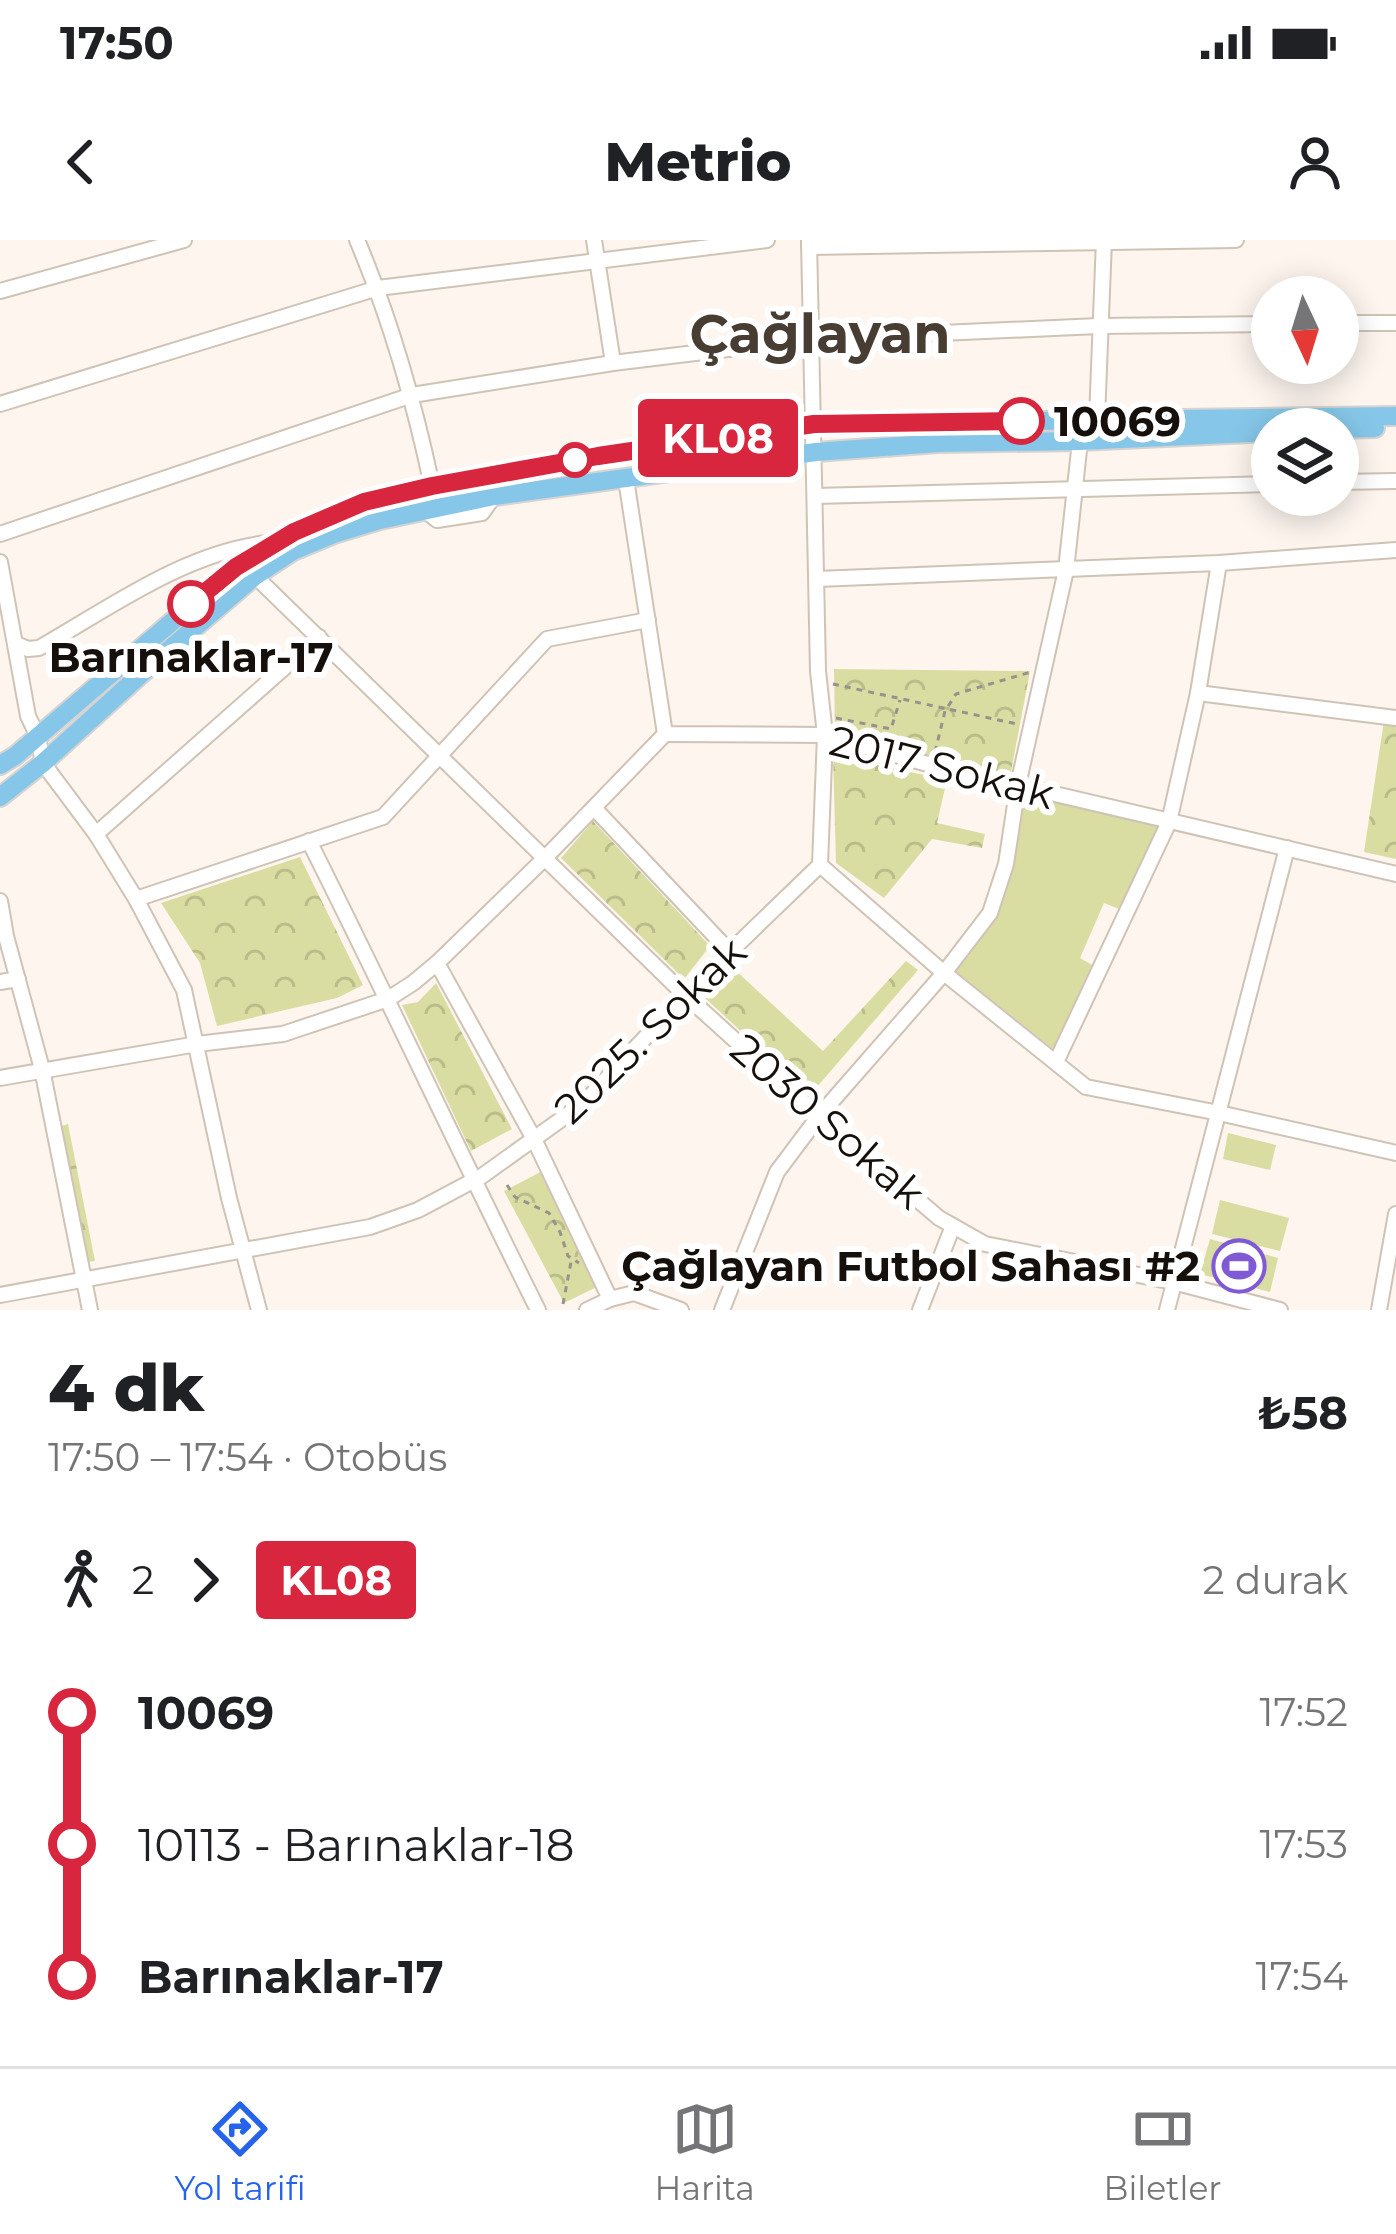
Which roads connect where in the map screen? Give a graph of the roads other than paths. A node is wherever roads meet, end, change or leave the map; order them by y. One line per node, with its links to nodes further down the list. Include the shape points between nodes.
1 (184, 240): 10 (street)
2 (357, 240): 9 (street)
3 (594, 240): 8 (street)
4 (767, 240): 8 (street)
5 (1236, 240): 6 (street)
6 (1104, 242): 7 (street); 14 (street)
7 (809, 244): 15 (street)
8 (596, 261): 9 (street); 16 (street)
9 (378, 289): 17 (street); 18 (street)
10 (0, 291)
11 (1396, 322): 12 (street)
12 (1359, 323)
13 (1251, 324): 14 (street)
14 (1098, 326): 15 (street); 20 (street)
15 (810, 339): 16 (street); 21 (street)
16 (613, 363): 17 (street)
17 (412, 395): 31 (street); 34 (street)
18 (0, 404)
19 (1396, 416): 20 (main road)
20 (1097, 419): 21 (main road)
21 (814, 424): 26 (street); 31 (main road)
22 (1396, 428): 23 (main road)
23 (1359, 429)
24 (1251, 433): 25 (main road)
25 (1080, 441): 26 (main road); 32 (street)
26 (816, 452): 27 (main road); 33 (street)
27 (626, 479): 40 (main road, via 423,509 334,534); 42 (street)
28 (1396, 481): 29 (street)
29 (1359, 482)
30 (1251, 484): 32 (street)
31 (432, 486): 35 (main road, via 364,502)
32 (1075, 488): 33 (street); 39 (street)
33 (815, 496): 41 (street)
34 (0, 534)
35 (272, 543): 43 (street, via 236,547 170,574 39,648); 49 (main road)
36 (1396, 550): 38 (street)
37 (0, 562): 43 (street)
38 (1219, 562): 39 (street); 45 (street)
39 (1066, 570): 41 (street); 53 (street)
40 (256, 576): 44 (street, 2030 Sokak); 51 (main road)
41 (818, 579): 48 (street)
42 (648, 620): 47 (street); 50 (street, via 547,639)
43 (10, 636): 49 (street)
44 (319, 637): 50 (street, 2030 Sokak); 57 (street)
45 (1198, 693): 46 (street); 56 (street)
46 (1396, 718)
47 (664, 734): 48 (street, 2017 Sokak); 55 (street)
48 (825, 735): 53 (street, 2017 Sokak); 61 (street)
49 (38, 737): 51 (street); 52 (main road)
50 (441, 756): 58 (street, via 383,817); 60 (street, 2030 Sokak)
51 (43, 763): 54 (main road); 57 (street)
52 (0, 765)
53 (1018, 785): 56 (street, 2017 Sokak); 67 (street, via 990,913)
54 (0, 797)
55 (594, 808): 60 (street); 65 (street)
56 (1169, 822): 59 (street, 2017 Sokak); 73 (street)
57 (96, 834): 63 (street)
58 (309, 841): 63 (street); 71 (street)
59 (1286, 848): 62 (street, 2017 Sokak); 76 (street)
60 (545, 858): 66 (street); 70 (street, 2030 Sokak)
61 (820, 866): 65 (street, 2025. Sokak); 67 (street)
62 (1396, 874)
63 (136, 899): 72 (street, via 184,990)
64 (0, 901): 68 (street)
65 (730, 952): 70 (street, 2025. Sokak)
66 (437, 963): 71 (street); 78 (street)
67 (944, 973): 73 (street); 77 (street)
68 (18, 979): 69 (street); 74 (street)
69 (0, 982)
70 (685, 995): 77 (street, 2030 Sokak); 78 (street, 2025. Sokak, via 584,1103)
71 (388, 998): 72 (street, via 283,1034); 80 (street)
72 (197, 1044): 74 (street); 83 (street)
73 (1056, 1062): 76 (street, via 1086,1087)
74 (42, 1069): 75 (street); 84 (street)
75 (0, 1078)
76 (1219, 1113): 79 (street); 85 (street)
77 (819, 1116): 82 (street, 2030 Sokak); 93 (street, via 777,1172)
78 (534, 1139): 80 (street, 2025. Sokak); 87 (street)
79 (1396, 1153)
80 (473, 1180): 83 (street, 2025. Sokak, via 370,1226); 90 (street)
81 (1396, 1214): 97 (street)
82 (953, 1226): 85 (street, 2030 Sokak, via 985,1244); 94 (street)
83 (243, 1249): 84 (street, 2025. Sokak); 89 (street)
84 (86, 1281): 86 (street, 2025. Sokak); 88 (street)
85 (1173, 1282): 95 (street); 96 (street, 2030 Sokak)
86 (0, 1295)
87 (610, 1299): 91 (street); 92 (street, via 634,1293)
88 (90, 1310)
89 (260, 1310)
90 (538, 1310)
91 (587, 1310)
92 (681, 1310)
93 (722, 1310)
94 (920, 1310)
95 (1167, 1310)
96 (1280, 1310)
97 (1379, 1310)

